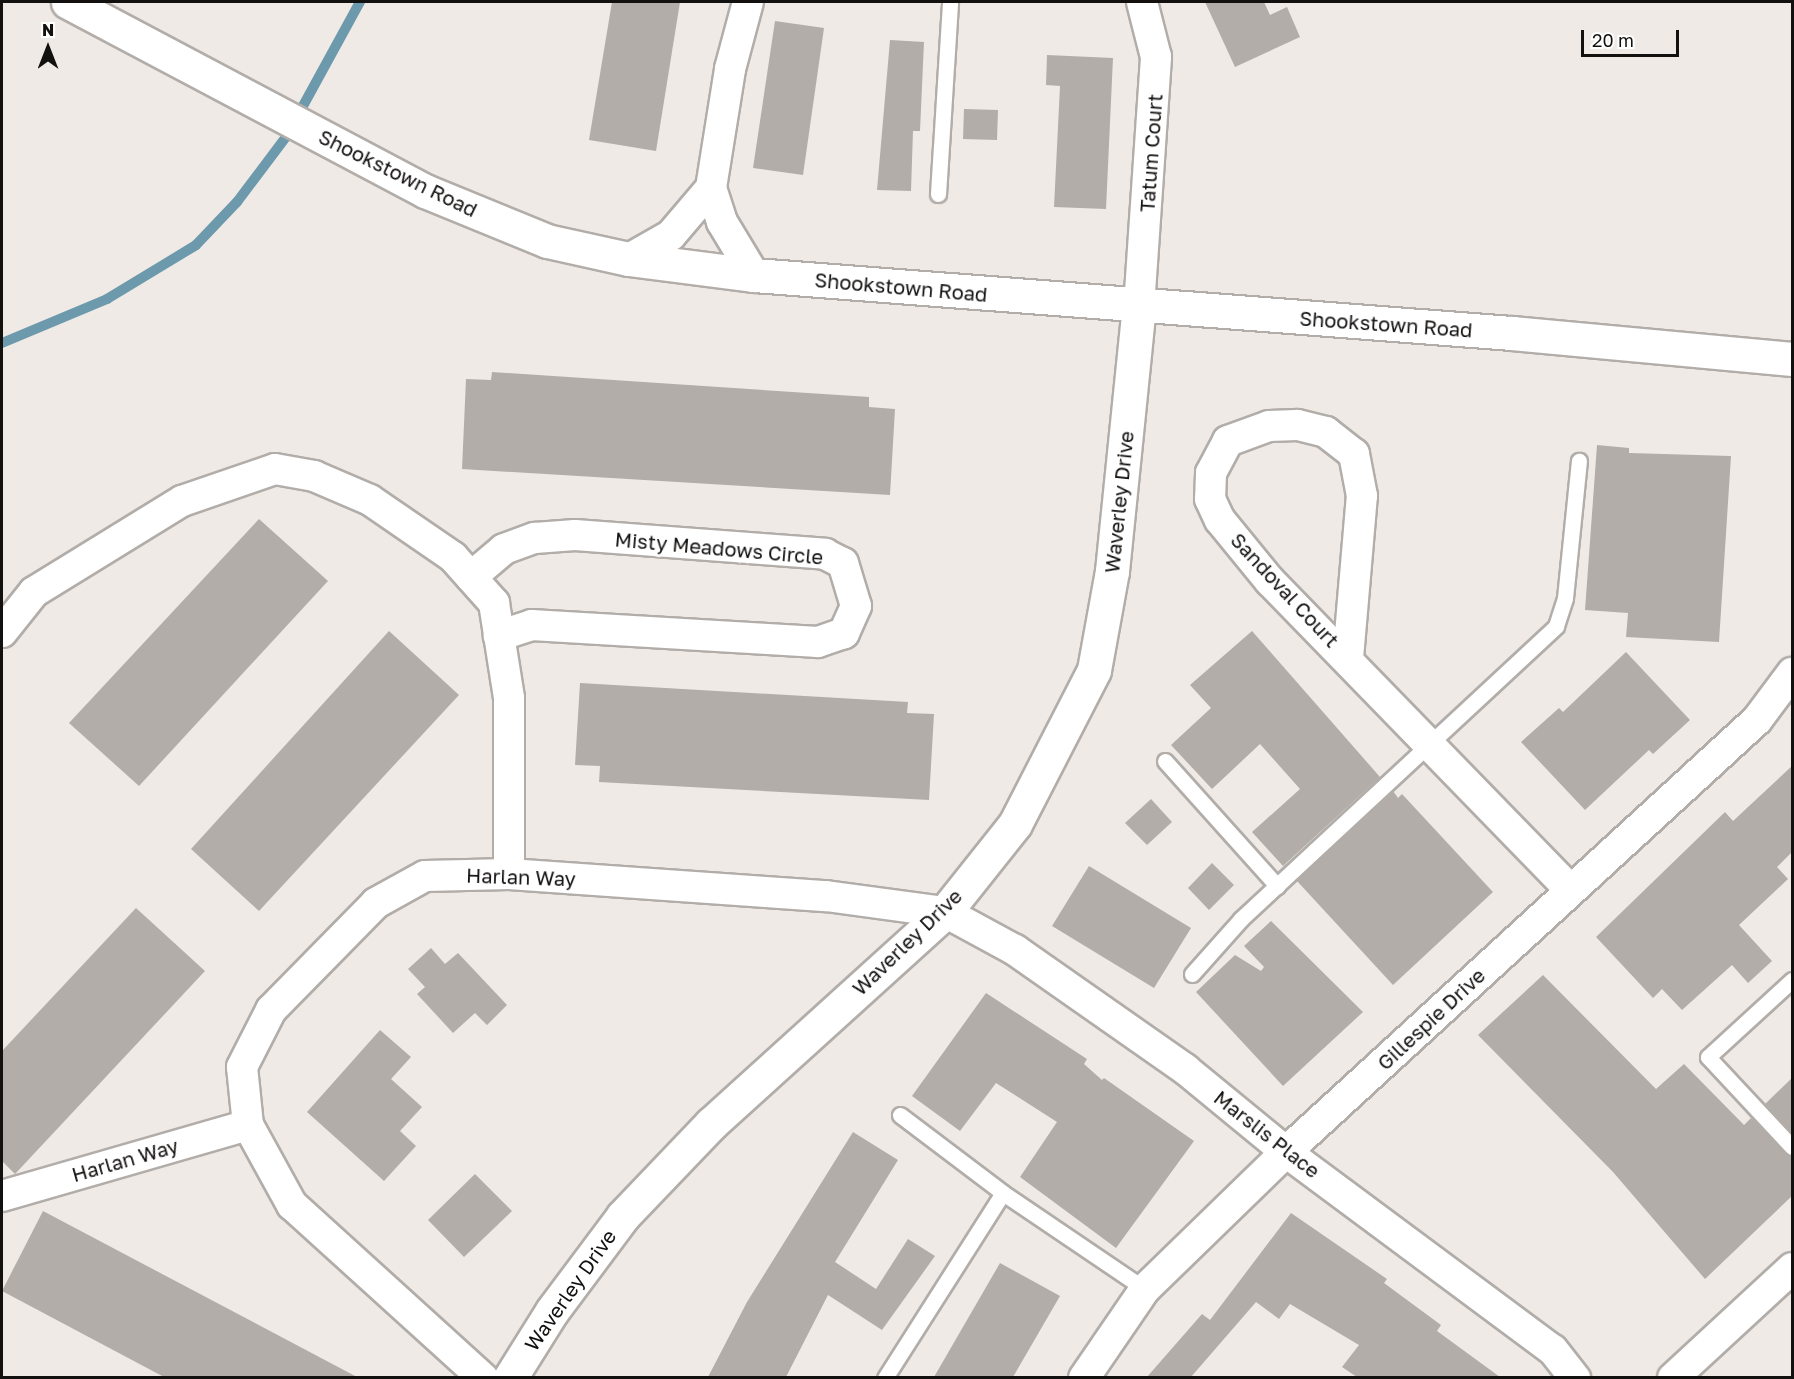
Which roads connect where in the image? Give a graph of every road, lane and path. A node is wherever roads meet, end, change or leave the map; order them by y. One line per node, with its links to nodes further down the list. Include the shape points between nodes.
1 (68, 2): 7 (street, Shookstown Road, via 425,191 547,241)
2 (748, 2): 5 (street, via 730,69)
3 (950, 2): 6 (lane)
4 (1142, 2): 9 (street, Tatum Court, via 1156,57)
5 (711, 188): 7 (street, via 671,236); 8 (street, via 722,222)
6 (938, 194)
7 (629, 259): 8 (street, Shookstown Road)
8 (754, 275): 9 (street, Shookstown Road)
9 (1139, 307): 10 (street, Shookstown Road, via 1512,333); 22 (street, Waverley Drive, via 1112,571 1094,670 1015,824)
10 (1792, 359)
11 (1579, 461): 17 (lane, via 1565,598 1556,626)
12 (471, 577): 13 (street, via 453,557 370,500 314,476 275,469 182,501 34,592); 14 (street, via 494,603); 14 (street, Misty Meadows Circle, via 504,549 535,538 575,535 825,554 843,563 856,606 844,633 818,642 532,625)
13 (2, 632)
14 (499, 636): 19 (street, via 509,698)
15 (1348, 658): 15 (street, Sandoval Court, via 1362,496 1354,454 1326,432 1297,425 1269,426 1228,441 1211,473 1210,499 1220,520 1270,581); 17 (street, Sandoval Court)
16 (1792, 673): 21 (street, Gillespie Drive, via 1757,720)
17 (1431, 742): 20 (lane); 21 (street, Sandoval Court)
18 (1165, 761): 20 (lane)
19 (508, 874): 22 (street, Harlan Way, via 826,896); 26 (street, Harlan Way, via 425,876 376,903 271,1010 242,1067)
20 (1277, 886): 23 (lane)
21 (1571, 890): 28 (street, Gillespie Drive)
22 (945, 912): 28 (street, Marslis Place, via 1015,950 1185,1068); 34 (street, Waverley Drive, via 711,1124 623,1216 552,1311)
23 (1192, 974)
24 (1792, 980): 27 (lane, via 1708,1057)
25 (900, 1115): 29 (lane)
26 (248, 1125): 30 (street, Harlan Way); 33 (street, Harlan Way, via 292,1205)
27 (1792, 1146)
28 (1286, 1152): 32 (street, Gillespie Drive); 37 (street, Marslis Place, via 1516,1321 1553,1350)
29 (1003, 1193): 32 (lane); 35 (lane)
30 (2, 1196)
31 (1792, 1268): 38 (street)
32 (1145, 1289): 36 (street, Gillespie Drive)
33 (483, 1377)
34 (510, 1377)
35 (885, 1377)
36 (1084, 1377)
37 (1575, 1377)
38 (1673, 1377)

